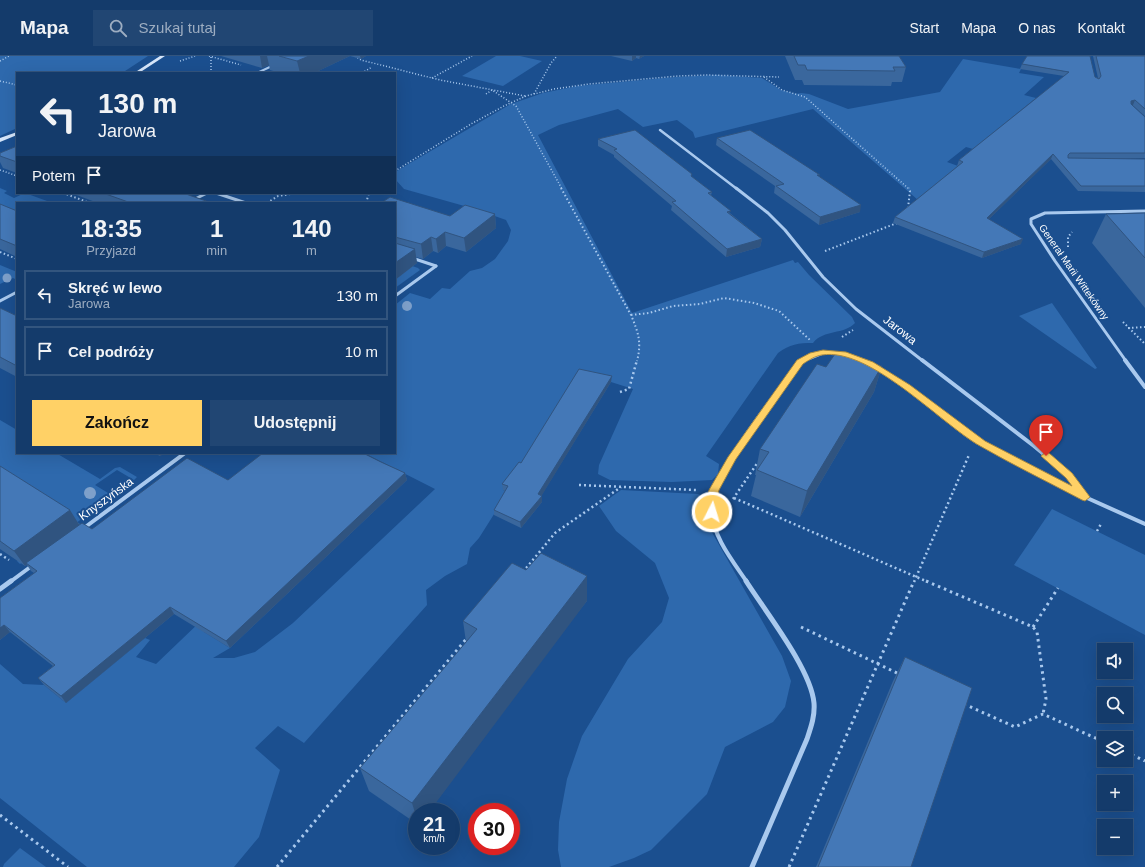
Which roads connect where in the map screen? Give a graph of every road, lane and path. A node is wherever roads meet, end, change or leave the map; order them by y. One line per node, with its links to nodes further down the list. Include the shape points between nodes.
1 (10, 56): 9 (path)
2 (164, 56): 14 (street)
3 (195, 56): 10 (path)
4 (210, 56): 13 (path); 15 (path)
5 (354, 56): 19 (path)
6 (472, 56): 19 (path)
7 (557, 56): 8 (path)
8 (554, 57): 24 (path)
9 (0, 61)
10 (178, 61)
11 (275, 65): 13 (lane)
12 (372, 67): 16 (path)
13 (261, 71)
14 (138, 72)
15 (211, 72)
16 (364, 72)
17 (764, 77): 18 (path); 24 (path, via 678,76 572,86); 41 (path, via 782,90 805,97 908,187)
18 (779, 77)
19 (432, 78): 22 (path)
20 (0, 81): 21 (path)
21 (16, 85)
22 (492, 90): 23 (path); 25 (path); 26 (path)
23 (486, 94)
24 (534, 94): 25 (path)
25 (526, 96): 26 (path)
26 (512, 102): 31 (path, via 471,124); 53 (path)
27 (660, 130): 48 (street, Jarowa, via 768,213)
28 (16, 133): 29 (street)
29 (0, 140)
30 (0, 170): 32 (path)
31 (396, 171)
32 (16, 176)
33 (66, 194): 37 (path)
34 (205, 194): 38 (street)
35 (219, 194): 39 (street)
36 (291, 194): 40 (path, via 278,196)
37 (87, 202)
38 (189, 202)
39 (243, 202)
40 (269, 202)
41 (908, 211)
42 (1145, 211): 61 (street, Generał Marii Wittekówny, via 1045,213 1032,219 1031,224)
43 (898, 223): 48 (path)
44 (1074, 230): 45 (path, via 1068,237)
45 (1068, 249)
46 (0, 252): 49 (path)
47 (408, 257): 51 (street, via 436,266)
48 (807, 258): 69 (street, Jarowa, via 856,309 1034,446 1069,475)
49 (16, 259)
50 (16, 293): 52 (street)
51 (396, 295)
52 (0, 301)
53 (631, 315): 58 (path, via 724,298 746,302 779,311); 62 (path, via 638,332 640,348 629,389)
54 (1118, 317): 56 (path)
55 (1145, 327): 56 (path)
56 (1128, 328): 57 (path)
57 (1145, 344)
58 (823, 352): 59 (street); 68 (street, via 800,362 732,457)
59 (846, 355)
60 (870, 364): 69 (street, via 907,387 982,443)
61 (1145, 387)
62 (620, 392)
63 (184, 454): 73 (street, Knyszyńska)
64 (760, 458): 70 (path)
65 (965, 463): 75 (path)
66 (579, 485): 67 (path)
67 (621, 487): 68 (path); 76 (path, via 555,533)
68 (714, 490): 92 (street, via 711,503 713,520 720,541 797,659 809,683 814,703 808,739)
69 (1085, 497): 72 (street, Jarowa)
70 (734, 498): 71 (path); 75 (path)
71 (731, 503)
72 (1145, 524)
73 (82, 529)
74 (35, 563): 78 (street)
75 (915, 575): 80 (path); 82 (path)
76 (519, 576)
77 (1058, 588): 80 (path)
78 (0, 590)
79 (799, 626): 82 (path)
80 (1033, 627): 85 (path, via 1037,632 1046,699)
81 (469, 636): 91 (path)
82 (877, 664): 83 (path); 93 (path)
83 (906, 677)
84 (957, 700): 85 (path, via 1015,727)
85 (1043, 714): 86 (path)
86 (1097, 739)
87 (1133, 755): 88 (path)
88 (1145, 761)
89 (0, 815): 90 (path)
90 (68, 867)
91 (277, 867)
92 (752, 867)
93 (789, 867)

